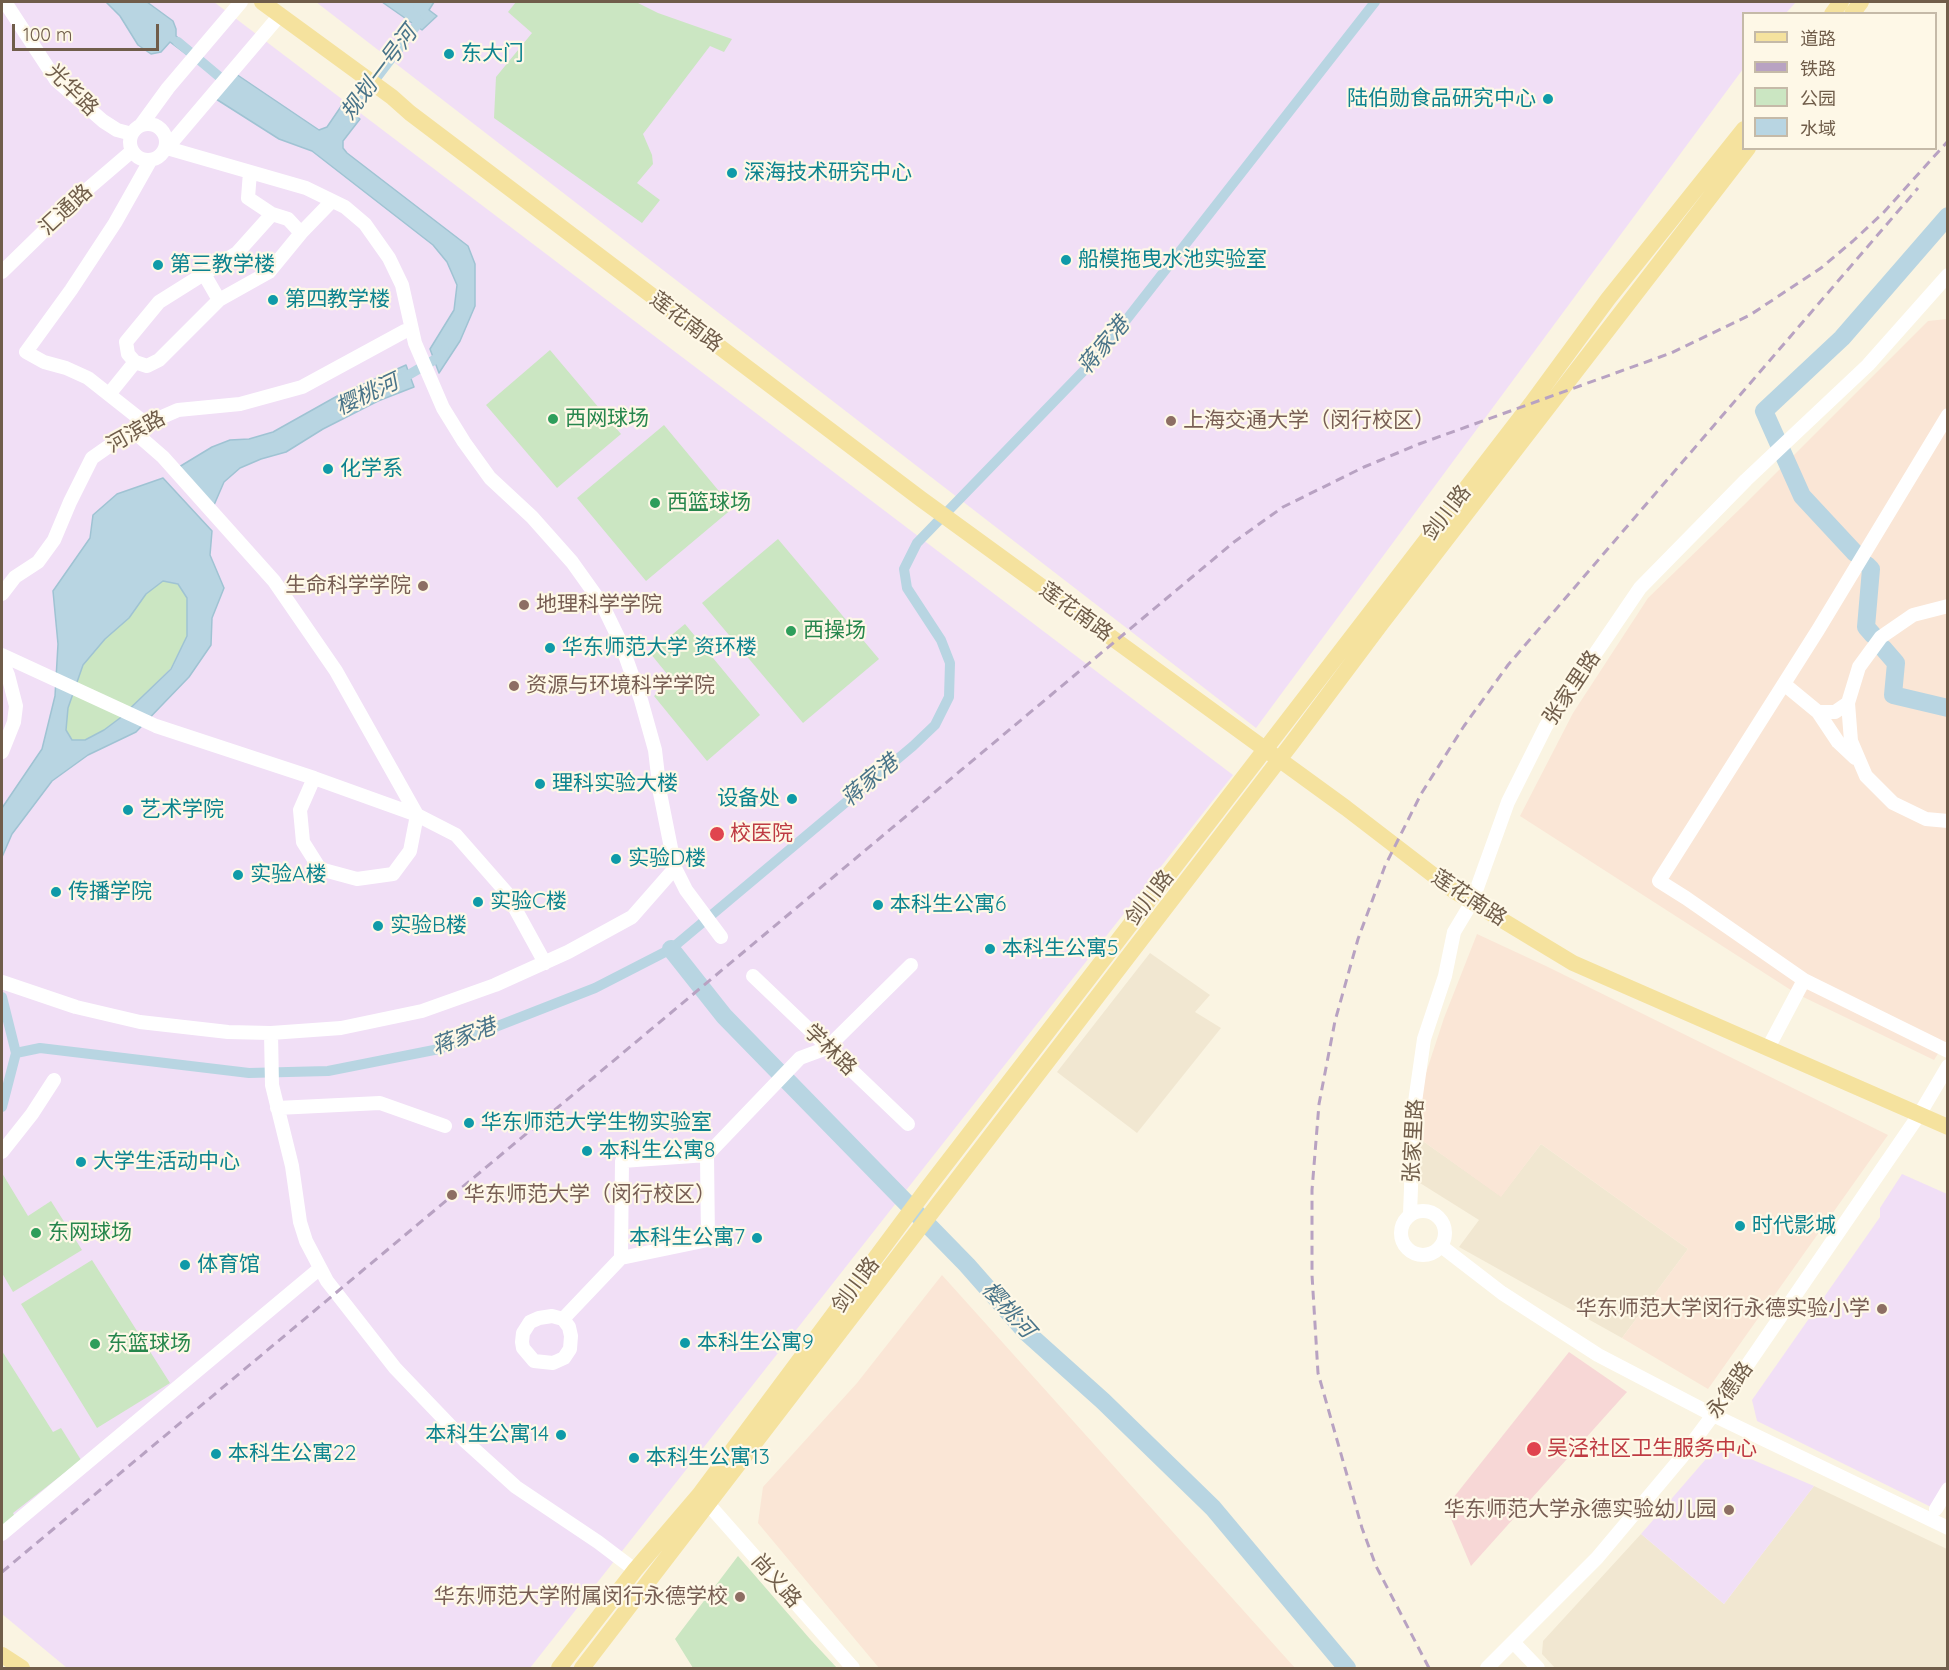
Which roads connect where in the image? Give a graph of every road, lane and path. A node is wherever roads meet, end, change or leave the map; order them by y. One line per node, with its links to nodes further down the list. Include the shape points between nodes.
1 (5, 2): 5 (street, 光华路, via 56,80 103,122 117,130)
2 (241, 2): 5 (street)
3 (262, 2): 4 (main road, 莲花南路)
4 (280, 15): 7 (street); 33 (main road, 莲花南路, via 968,534)
5 (137, 130): 7 (street, via 149,124 158,126 166,134); 9 (street, via 130,141)
6 (1742, 130): 33 (main road, 剑川路)
7 (167, 148): 10 (street, via 162,156); 11 (street)
8 (1747, 150): 35 (main road, 剑川路)
9 (132, 151): 10 (street, via 139,159); 15 (street, 汇通路)
10 (150, 161): 22 (street, via 115,223 26,352 88,378)
11 (250, 172): 12 (street, via 306,188); 13 (street, via 248,198)
12 (332, 201): 14 (street); 40 (street, via 365,224 389,258 402,285 415,343 435,393 464,442 490,478 573,562 602,604 620,641 655,750)
13 (272, 214): 14 (street, via 288,219); 16 (street, via 237,254)
14 (301, 233): 19 (street, via 269,272)
15 (2, 272)
16 (204, 274): 19 (street); 21 (street, via 159,302 126,342)
17 (1947, 275): 18 (street, 张家里路)
18 (1942, 289): 41 (street, 张家里路, via 1640,588 1546,726 1508,802)
19 (219, 300): 21 (street, via 159,360 147,366)
20 (405, 331): 24 (street, 河滨路, via 302,387 240,404 178,410)
21 (135, 363): 22 (street)
22 (110, 393): 24 (street)
23 (1947, 415): 30 (street)
24 (145, 423): 25 (street, 河滨路)
25 (132, 430): 26 (street, 河滨路, via 92,458 54,540 38,562 15,577); 38 (street, via 162,457 274,581 336,671)
26 (2, 594)
27 (1947, 606): 31 (street, via 1913,615 1881,636 1859,667)
28 (2, 656): 37 (street, via 156,726)
29 (2, 662): 34 (street, via 16,706 14,723)
30 (1784, 684): 32 (street); 46 (street, via 1659,881)
31 (1848, 703): 32 (street, via 1835,712); 36 (street, via 1851,741)
32 (1818, 712): 36 (street, via 1838,742)
33 (1266, 749): 35 (main road, 莲花南路); 68 (main road, 剑川路, via 929,1186)
34 (2, 752)
35 (1280, 759): 41 (main road, 莲花南路); 68 (main road, 剑川路, via 911,1240)
36 (1861, 764): 39 (street, via 1866,776 1893,803 1926,819)
37 (314, 778): 38 (street); 38 (street, via 300,810 303,842 320,869 357,879 393,874 410,851)
38 (417, 815): 43 (street, via 456,835 506,892)
39 (1947, 822)
40 (675, 868): 42 (street); 43 (street, via 632,917)
41 (1472, 902): 50 (main road, 莲花南路, via 1573,963); 61 (street, 张家里路, via 1455,932 1425,1039 1414,1109)
42 (721, 937)
43 (545, 963): 48 (street, via 422,1011 341,1028)
44 (911, 965): 49 (street)
45 (753, 976): 49 (street, 学林路)
46 (1804, 980): 50 (street); 51 (street)
47 (2, 982): 48 (street, via 76,1007 140,1022)
48 (271, 1033): 54 (street)
49 (827, 1048): 56 (street, 学林路); 60 (street, via 800,1058)
50 (1768, 1048): 55 (main road, 莲花南路)
51 (1947, 1051)
52 (1947, 1066): 55 (street, 永德路)
53 (54, 1080): 59 (street)
54 (276, 1103): 57 (street, via 380,1103); 64 (street, via 292,1166 300,1222)
55 (1919, 1115): 58 (main road, 莲花南路); 66 (street, 永德路)
56 (908, 1124)
57 (445, 1126)
58 (1947, 1127)
59 (2, 1152)
60 (707, 1155): 63 (street, via 708,1240); 63 (street, via 622,1161)
61 (1410, 1214): 62 (street, via 1431,1211 1442,1220 1446,1233); 62 (street, via 1401,1227 1407,1248 1428,1255)
62 (1441, 1246): 66 (street, via 1502,1293 1598,1355)
63 (621, 1258): 65 (street)
64 (319, 1269): 71 (street); 72 (street, via 395,1368 464,1440 516,1487)
65 (563, 1319)
66 (1713, 1415): 70 (street); 73 (street, 永德路, via 1597,1558)
67 (1947, 1489): 69 (street)
68 (704, 1499): 72 (main road, 剑川路); 77 (main road, 剑川路); 78 (street, 尚义路)
69 (1936, 1509)
70 (1947, 1528)
71 (2, 1534)
72 (635, 1570): 76 (main road, 剑川路)
73 (1514, 1643): 79 (street, 永德路); 80 (street)
74 (2, 1655): 75 (main road)
75 (22, 1668)
76 (559, 1668)
77 (582, 1668)
78 (853, 1668)
79 (1487, 1668)
80 (1538, 1668)

